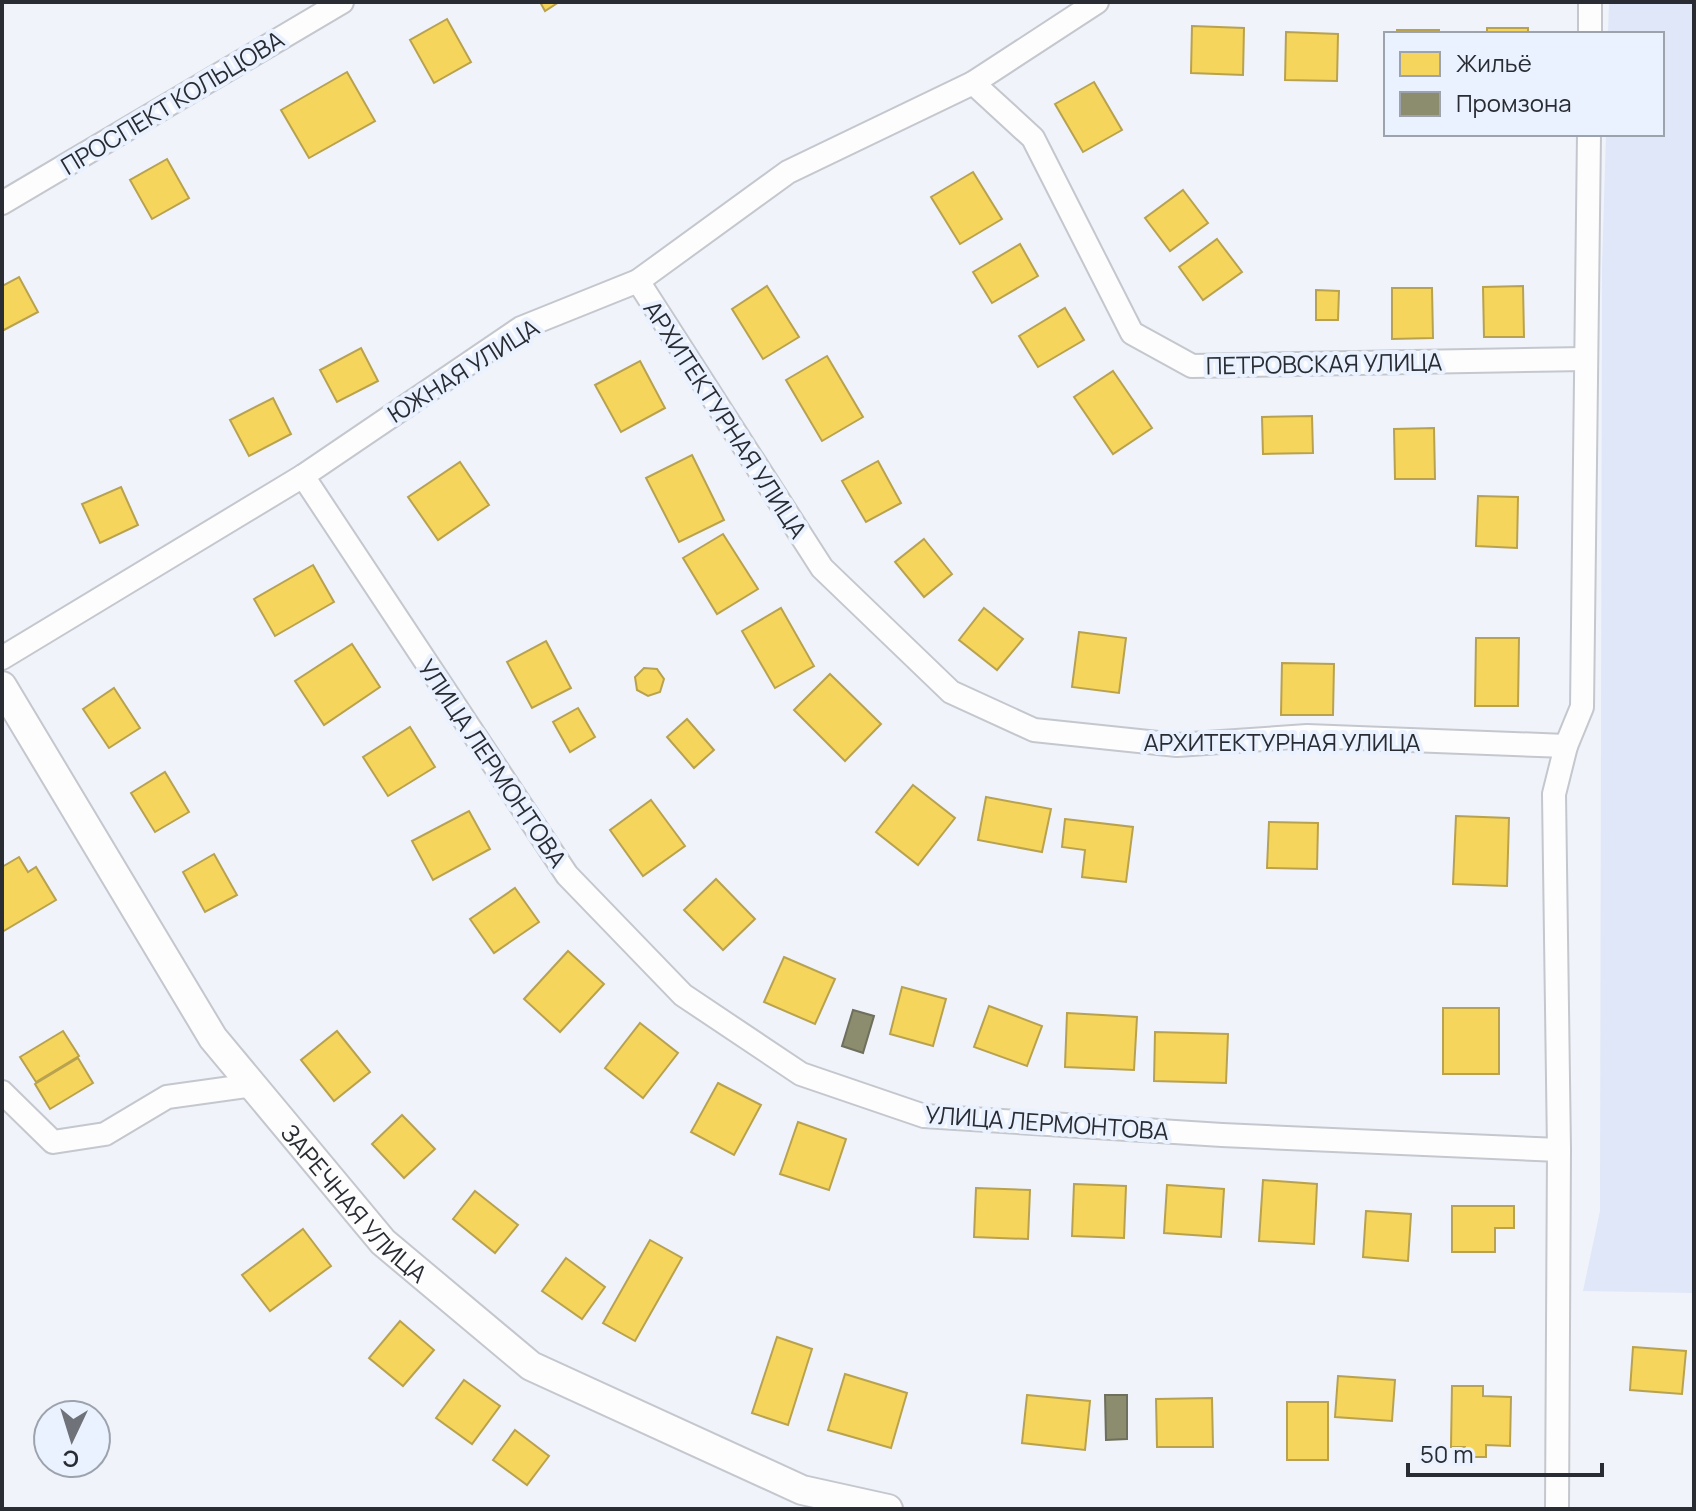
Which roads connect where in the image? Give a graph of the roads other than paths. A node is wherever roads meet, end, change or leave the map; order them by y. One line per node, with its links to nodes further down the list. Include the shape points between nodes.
1 (342, 2): 7 (street, ПРОСПЕКТ КОЛЬЦОВА)
2 (1097, 2): 5 (street, ЮЖНАЯ УЛИЦА)
3 (1590, 2): 4 (street)
4 (1590, 32)
5 (973, 83): 8 (street, ЮЖНАЯ УЛИЦА, via 788,172); 9 (street, ПЕТРОВСКАЯ УЛИЦА, via 1033,138 1132,333 1192,366)
6 (1589, 136): 9 (street)
7 (2, 203)
8 (638, 281): 10 (street, ЮЖНАЯ УЛИЦА, via 521,328); 13 (street, АРХИТЕКТУРНАЯ УЛИЦА, via 822,568 951,692 1034,730 1177,745 1307,736)
9 (1585, 359): 13 (street, via 1582,707)
10 (303, 476): 11 (street, ЮЖНАЯ УЛИЦА); 16 (street, УЛИЦА ЛЕРМОНТОВА, via 567,875 683,995 801,1074 924,1116)
11 (2, 658)
12 (2, 686): 14 (street, ЗАРЕЧНАЯ УЛИЦА, via 213,1038)
13 (1566, 746): 16 (street, via 1554,794)
14 (253, 1085): 15 (street, via 167,1097 105,1134 53,1142); 17 (street, ЗАРЕЧНАЯ УЛИЦА, via 383,1242 531,1366 802,1490)
15 (2, 1092)
16 (1559, 1150): 18 (street)
17 (888, 1509)
18 (1557, 1509)

